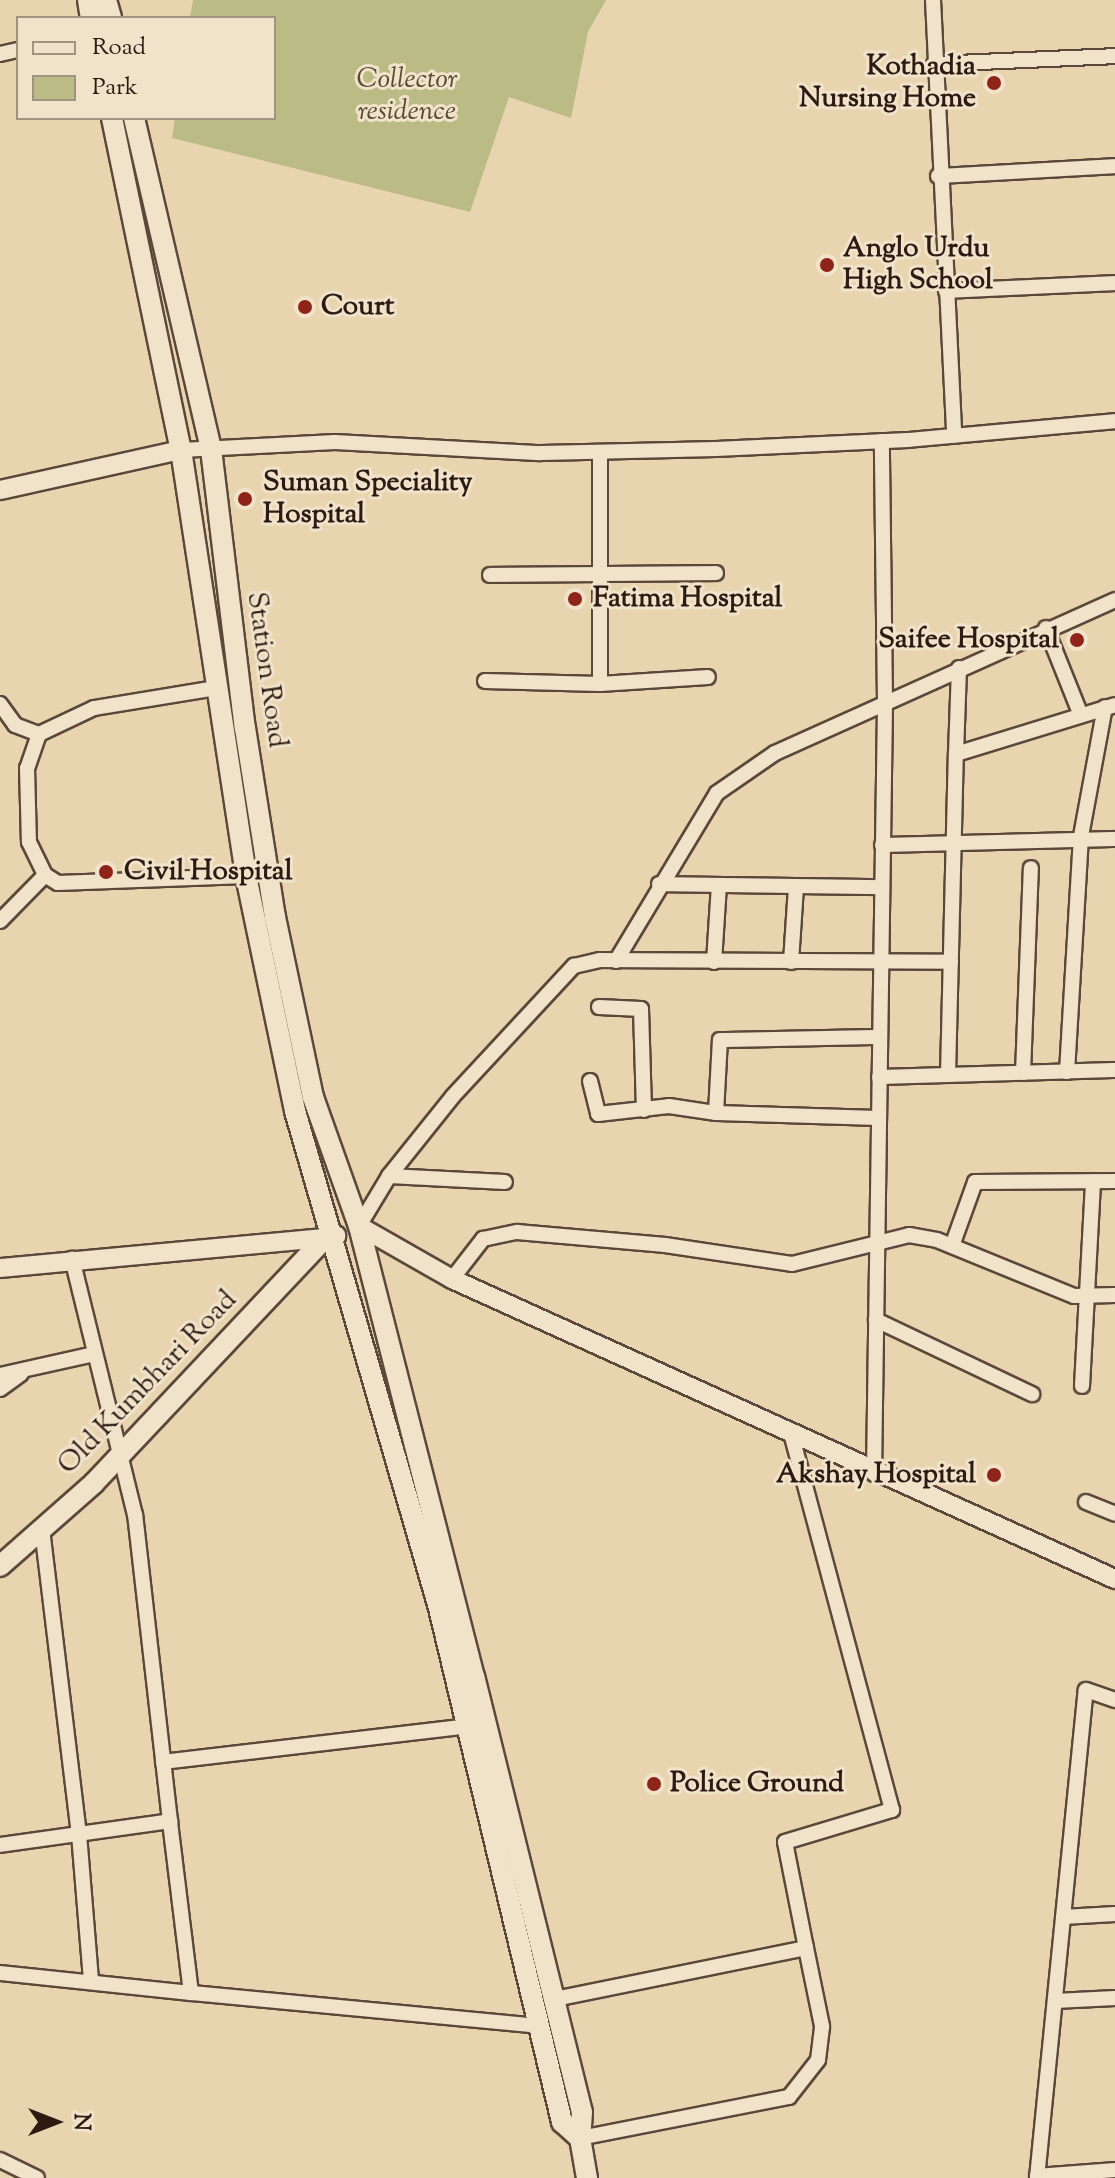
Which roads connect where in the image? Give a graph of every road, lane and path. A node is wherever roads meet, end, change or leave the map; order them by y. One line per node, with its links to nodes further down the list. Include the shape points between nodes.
1 (933, 0): 3 (street)
2 (1115, 56): 3 (street)
3 (934, 64): 7 (street)
4 (112, 120): 14 (main road)
5 (134, 120): 13 (main road, Station Road)
6 (1115, 166): 7 (street)
7 (938, 176): 9 (street)
8 (1115, 283): 9 (street)
9 (946, 291): 11 (street)
10 (1115, 421): 11 (street)
11 (954, 435): 12 (street)
12 (882, 441): 15 (street); 27 (street)
13 (211, 449): 14 (street); 15 (street, via 335,442); 65 (main road, Station Road, via 275,917 313,1097)
14 (181, 450): 16 (street); 26 (main road)
15 (600, 452): 19 (street)
16 (0, 490)
17 (716, 573): 19 (street)
18 (490, 575): 19 (street)
19 (600, 575): 25 (street)
20 (1115, 600): 21 (street)
21 (1046, 628): 22 (street); 30 (street)
22 (959, 668): 27 (street); 32 (street)
23 (708, 677): 25 (street)
24 (485, 681): 25 (street)
25 (600, 684)
26 (216, 688): 31 (street, via 94,708); 39 (main road)
27 (885, 702): 36 (street); 40 (street, via 775,753 717,793)
28 (0, 704): 31 (street, via 15,725)
29 (1110, 706): 30 (street); 33 (street)
30 (1080, 713): 32 (street)
31 (39, 734): 38 (street, via 27,768 24,802 29,842)
32 (956, 754): 35 (street)
33 (1081, 836): 34 (street); 35 (street); 53 (street)
34 (1115, 839)
35 (954, 842): 36 (street); 48 (street)
36 (882, 845): 43 (street)
37 (1031, 868): 54 (street)
38 (45, 875): 39 (street, via 58,883); 44 (street)
39 (246, 876): 66 (main road, via 295,1111)
40 (659, 884): 41 (street); 45 (street)
41 (719, 885): 42 (street); 46 (street)
42 (796, 886): 43 (street); 47 (street)
43 (879, 887): 49 (street)
44 (0, 921)
45 (616, 961): 46 (street); 61 (street, via 574,966 453,1096)
46 (714, 962): 47 (street)
47 (791, 962): 49 (street)
48 (951, 962): 49 (street); 55 (street)
49 (880, 963): 51 (street)
50 (599, 1007): 58 (street, via 641,1009)
51 (880, 1037): 56 (street); 59 (street, via 720,1040)
52 (1115, 1070): 53 (street)
53 (1067, 1072): 54 (street)
54 (1023, 1073): 55 (street)
55 (948, 1075): 56 (street)
56 (879, 1077): 60 (street)
57 (590, 1081): 58 (street, via 598,1114)
58 (644, 1110): 59 (street, via 669,1106)
59 (716, 1113): 60 (street)
60 (879, 1118): 67 (street)
61 (389, 1176): 64 (street); 65 (street)
62 (1093, 1181): 63 (street); 68 (street, via 975,1182); 73 (street)
63 (1115, 1181)
64 (505, 1182)
65 (359, 1226): 71 (street); 102 (main road, Station Road)
66 (335, 1236): 69 (street); 82 (main road, Old Kumbhari Road, via 320,1243); 90 (main road)
67 (877, 1245): 68 (street, via 909,1235); 71 (street, via 792,1264 665,1245 517,1232 483,1239); 74 (street)
68 (952, 1246): 73 (street, via 1074,1296)
69 (72, 1259): 70 (street); 75 (street)
70 (0, 1268)
71 (452, 1279): 81 (street)
72 (1115, 1295): 73 (street)
73 (1087, 1296): 78 (street)
74 (876, 1320): 80 (street); 83 (street)
75 (94, 1354): 76 (street); 82 (street)
76 (28, 1369): 77 (street); 79 (street)
77 (0, 1375)
78 (1082, 1386)
79 (0, 1389)
80 (1032, 1394)
81 (792, 1436): 83 (street); 97 (street, via 892,1810 785,1842)
82 (118, 1458): 86 (main road, Old Kumbhari Road); 91 (street, via 135,1515)
83 (874, 1474): 88 (street)
84 (1086, 1502): 85 (street)
85 (1115, 1514)
86 (42, 1529): 87 (main road, Old Kumbhari Road); 93 (street)
87 (0, 1566)
88 (1115, 1579)
89 (1115, 1700): 96 (street, via 1086,1690)
90 (469, 1726): 91 (street); 104 (main road)
91 (163, 1762): 92 (street)
92 (170, 1821): 93 (street); 100 (street)
93 (79, 1834): 94 (street); 99 (street)
94 (0, 1845)
95 (1115, 1914): 96 (street)
96 (1063, 1917): 103 (street)
97 (806, 1948): 102 (street); 105 (street, via 822,2026 818,2060 789,2097)
98 (0, 1973): 99 (street)
99 (91, 1980): 100 (street)
100 (191, 1993): 104 (street)
101 (1115, 1998): 103 (street)
102 (555, 1999): 105 (main road, Station Road, via 582,2112)
103 (1055, 2001): 108 (street)
104 (539, 2026): 105 (main road, via 562,2122)
105 (580, 2138): 110 (main road, Station Road)
106 (0, 2160): 109 (street)
107 (1115, 2170): 108 (street)
108 (1037, 2177)
109 (37, 2178)
110 (587, 2178)

